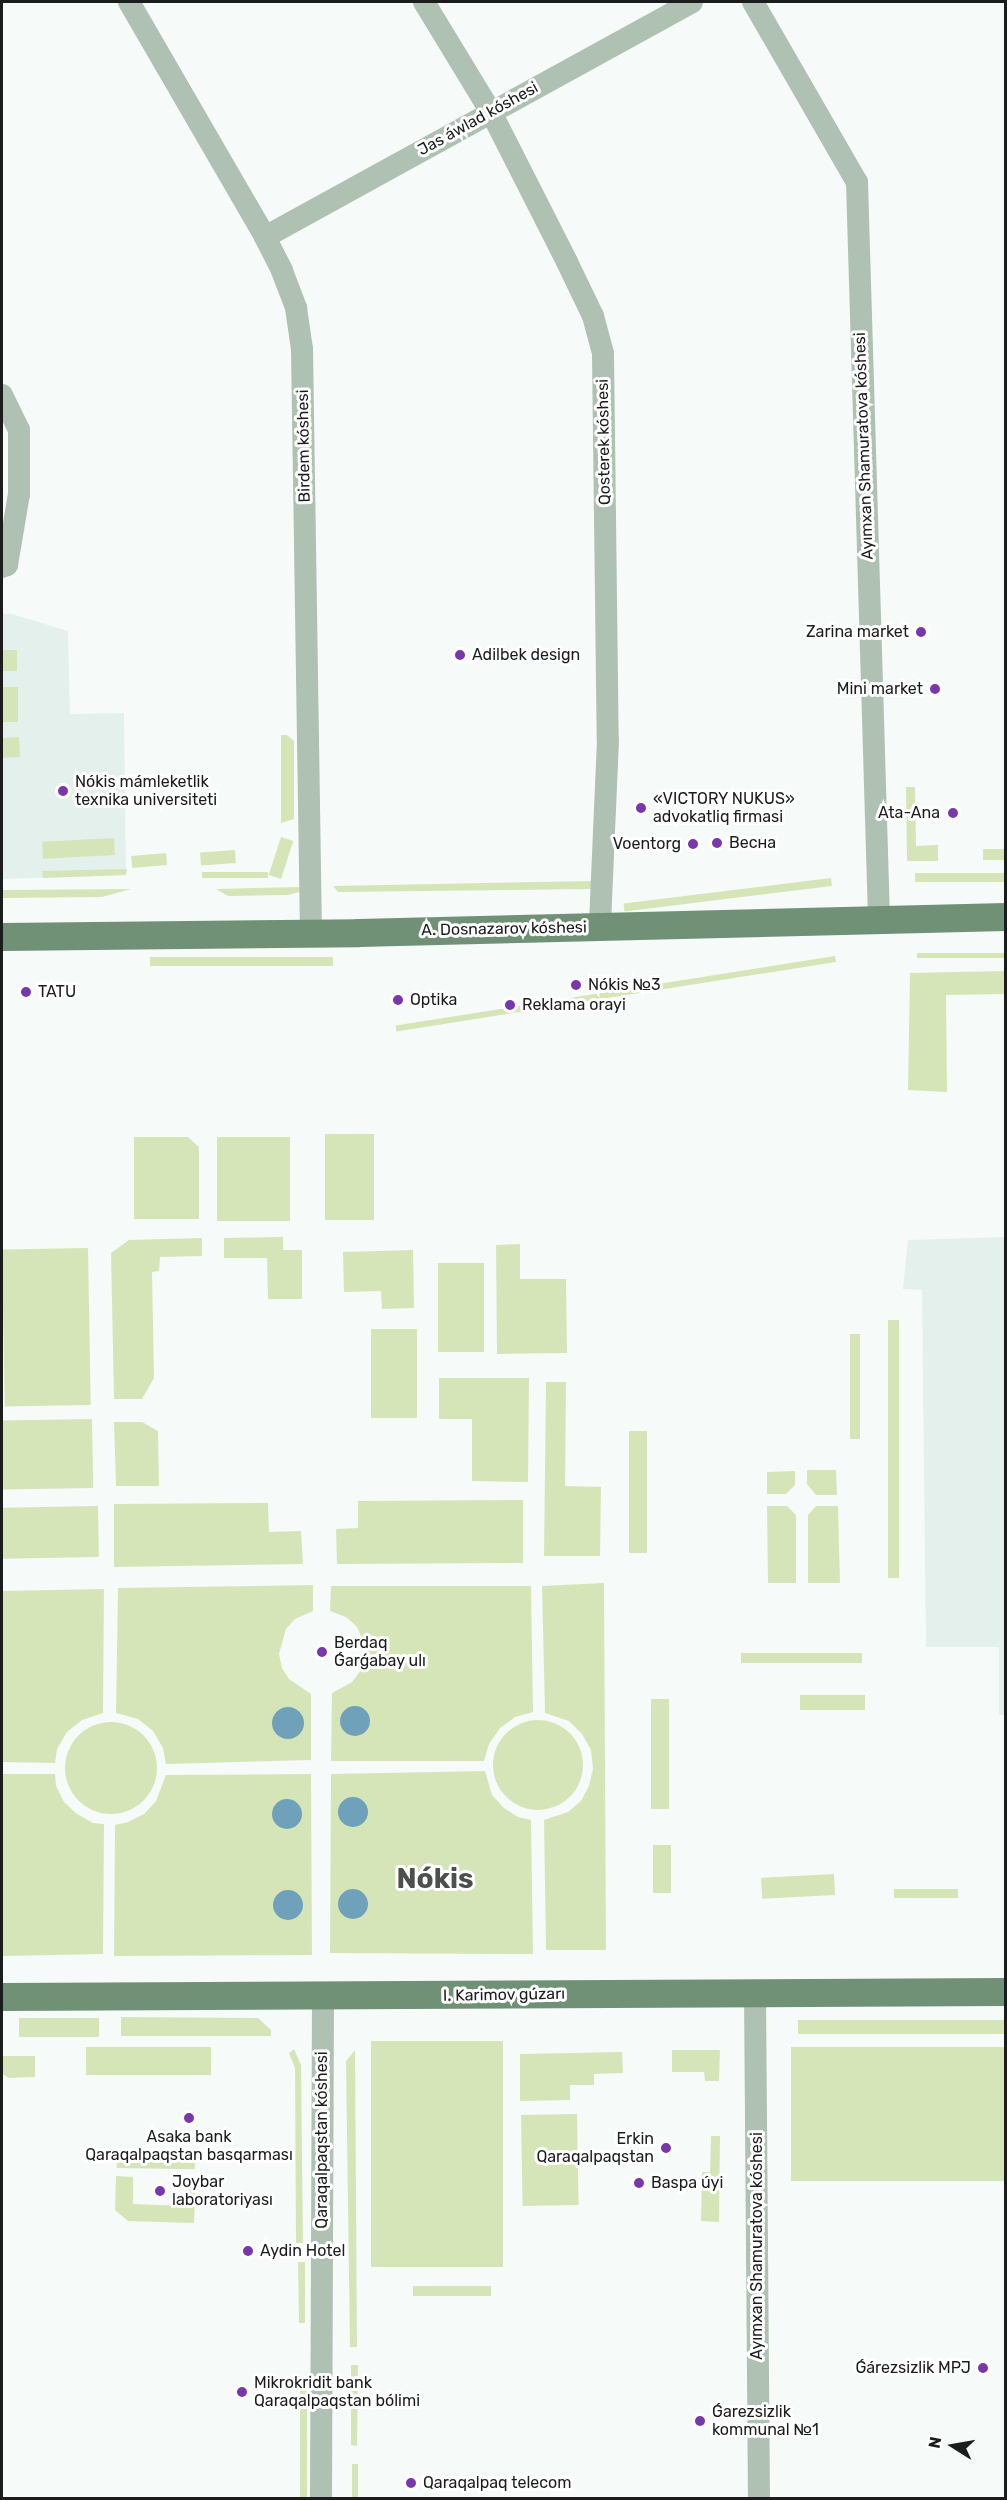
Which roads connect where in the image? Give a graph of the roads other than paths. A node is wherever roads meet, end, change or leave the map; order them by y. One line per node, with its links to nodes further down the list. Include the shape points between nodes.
1 (129, 2): 6 (street, Birdem kóshesi)
2 (424, 2): 5 (street, Qosterek kóshesi)
3 (692, 2): 5 (street, Jas áwlad kóshesi)
4 (753, 2): 10 (street, Ayımxan Shamuratova kóshesi, via 857,182)
5 (491, 112): 6 (street, Jas áwlad kóshesi); 11 (street, Qosterek kóshesi, via 588,307 603,354 608,740)
6 (265, 237): 12 (street, Birdem kóshesi, via 296,308 302,350)
7 (2, 395): 8 (street, via 19,430 19,494)
8 (4, 566)
9 (1005, 916): 10 (main road, A. Dosnazarov kóshesi)
10 (879, 919): 11 (main road, A. Dosnazarov kóshesi)
11 (600, 926): 12 (main road, A. Dosnazarov kóshesi)
12 (310, 933): 13 (main road, A. Dosnazarov kóshesi)
13 (2, 937)
14 (1005, 1992): 15 (main road, I. Karimov gúzarı)
15 (755, 1993): 17 (main road, I. Karimov gúzarı); 19 (street, Ayımxan Shamuratova kóshesi)
16 (2, 1997): 17 (main road, I. Karimov gúzarı)
17 (322, 1997): 18 (street, Qaraqalpaqstan kóshesi)
18 (321, 2499)
19 (759, 2499)

